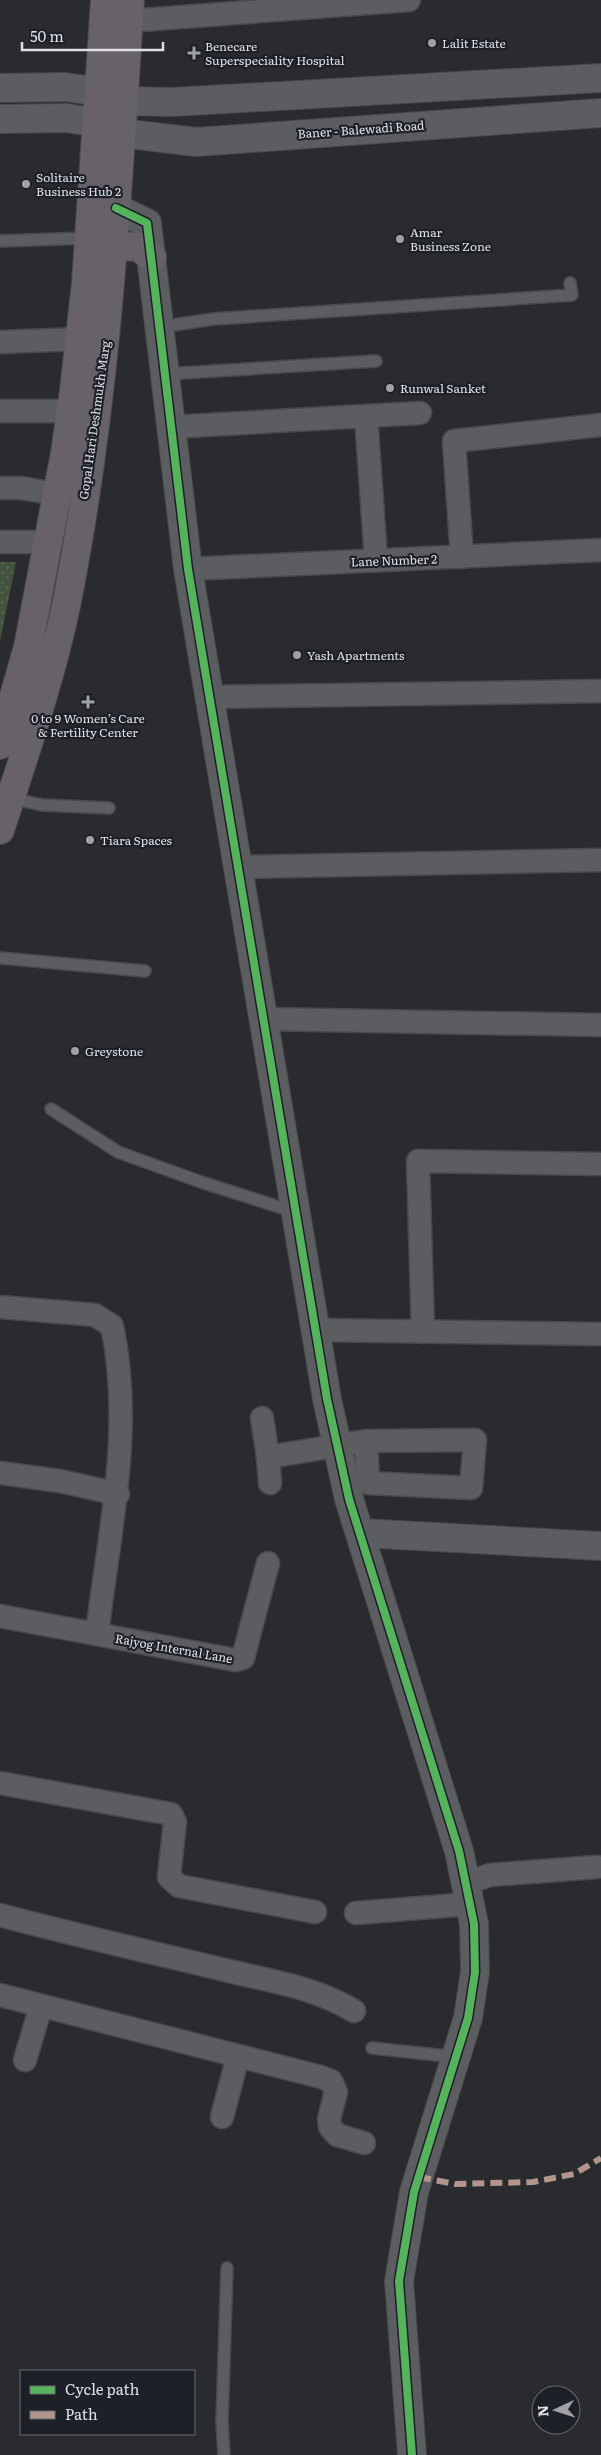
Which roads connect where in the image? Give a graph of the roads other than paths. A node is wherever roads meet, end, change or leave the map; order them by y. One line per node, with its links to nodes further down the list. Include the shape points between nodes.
1 (105, 0): 6 (main road, Gopal Hari Deshmukh Marg)
2 (409, 0): 3 (street)
3 (129, 10): 6 (main road, Gopal Hari Deshmukh Marg)
4 (601, 78): 6 (street, via 172,102)
5 (0, 88): 6 (street, via 65,87)
6 (111, 97): 9 (main road, Gopal Hari Deshmukh Marg)
7 (601, 113): 9 (street, Baner - Balewadi Road, via 196,142)
8 (0, 119): 9 (street, Baner - Balewadi Road, via 67,118)
9 (109, 128): 10 (main road, Gopal Hari Deshmukh Marg); 12 (main road, Gopal Hari Deshmukh Marg)
10 (116, 208): 12 (main road, Gopal Hari Deshmukh Marg); 13 (street, via 147,223)
11 (0, 241): 12 (lane)
12 (101, 242): 13 (main road, via 138,247); 16 (main road, Gopal Hari Deshmukh Marg); 37 (main road, Gopal Hari Deshmukh Marg, via 99,394 65,608 44,694)
13 (152, 257): 15 (street)
14 (570, 283): 15 (lane, via 572,295 213,319)
15 (160, 327): 19 (street)
16 (80, 340): 17 (street); 21 (main road, Gopal Hari Deshmukh Marg)
17 (0, 342)
18 (376, 361): 19 (lane)
19 (165, 374): 25 (street)
20 (0, 411): 21 (street)
21 (71, 411): 27 (main road, Gopal Hari Deshmukh Marg)
22 (420, 413): 23 (street)
23 (366, 416): 25 (street); 32 (street)
24 (601, 424): 31 (street, via 454,440)
25 (171, 427): 33 (street)
26 (0, 488): 27 (street)
27 (57, 494): 29 (main road, Gopal Hari Deshmukh Marg)
28 (0, 542): 29 (street)
29 (48, 542): 36 (main road, Gopal Hari Deshmukh Marg, via 28,647)
30 (601, 550): 31 (street, Lane Number 2)
31 (462, 557): 32 (street, Lane Number 2)
32 (376, 560): 33 (street, Lane Number 2)
33 (188, 569): 35 (street)
34 (601, 691): 35 (street)
35 (210, 697): 41 (street)
36 (0, 745)
37 (10, 798): 38 (lane, via 42,805); 39 (main road, Gopal Hari Deshmukh Marg)
38 (109, 808)
39 (0, 830)
40 (601, 860): 41 (street)
41 (238, 867): 44 (street)
42 (0, 958): 43 (lane)
43 (145, 972)
44 (264, 1019): 45 (street); 48 (street)
45 (601, 1025)
46 (51, 1110): 48 (lane, via 118,1152)
47 (601, 1164): 51 (street, via 418,1161)
48 (296, 1212): 50 (street)
49 (0, 1307): 59 (street, Rajyog Internal Lane, via 95,1315 112,1326 118,1353 122,1421)
50 (316, 1330): 51 (street); 55 (street)
51 (423, 1332): 52 (street)
52 (601, 1334)
53 (262, 1418): 56 (street)
54 (366, 1441): 54 (street, via 475,1440 471,1488 368,1483); 55 (street)
55 (338, 1446): 56 (street); 60 (street, via 349,1499)
56 (268, 1457): 58 (street)
57 (0, 1473): 59 (street, via 60,1481)
58 (270, 1483)
59 (118, 1494): 64 (street, Rajyog Internal Lane)
60 (361, 1533): 61 (street); 67 (street, via 439,1786)
61 (601, 1546)
62 (268, 1563): 64 (street, Rajyog Internal Lane, via 243,1658 235,1660)
63 (0, 1616): 64 (street, Rajyog Internal Lane)
64 (97, 1634)
65 (0, 1783): 68 (street, via 171,1814 175,1822 169,1877 179,1886)
66 (599, 1864): 67 (street, via 490,1875)
67 (468, 1894): 69 (street); 76 (street, via 474,1924 475,1972 468,2018)
68 (315, 1912)
69 (356, 1913)
70 (0, 1914): 73 (street, via 100,1941 296,1986 336,2000)
71 (0, 1996): 72 (street)
72 (41, 2006): 75 (street); 77 (street)
73 (354, 2011)
74 (372, 2048): 76 (lane)
75 (238, 2056): 78 (street); 79 (street, via 331,2081 336,2092 330,2127 337,2135)
76 (456, 2057): 82 (street, via 414,2192 400,2281)
77 (25, 2060)
78 (222, 2117)
79 (364, 2144)
80 (227, 2268): 81 (lane, via 222,2421)
81 (224, 2455)
82 (412, 2455)

